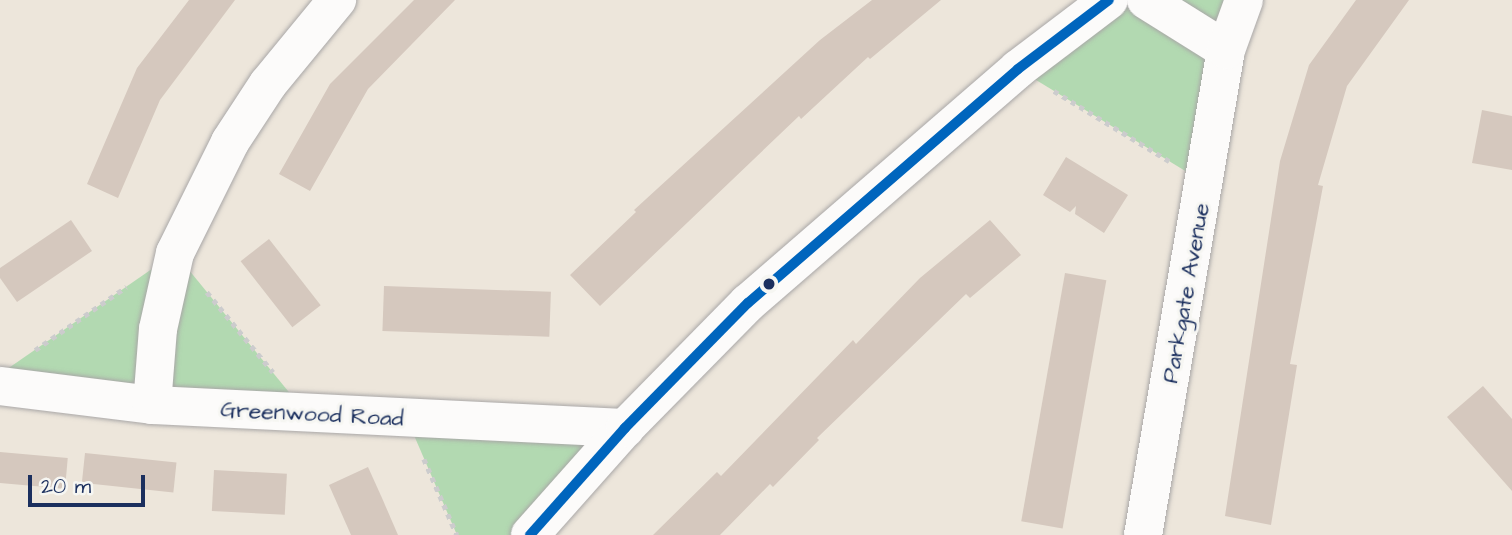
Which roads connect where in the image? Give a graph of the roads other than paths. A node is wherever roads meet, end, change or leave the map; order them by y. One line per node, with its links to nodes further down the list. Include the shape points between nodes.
1 (337, 0): 7 (street, via 268,84 230,142 176,253 158,329)
2 (1109, 0): 8 (street, via 1018,69 748,303)
3 (1146, 0): 5 (street)
4 (1244, 0): 5 (street, Parkgate Avenue)
5 (1226, 50): 10 (street, Parkgate Avenue)
6 (0, 386): 7 (street, Greenwood Road)
7 (152, 405): 8 (street, Greenwood Road)
8 (625, 428): 9 (street)
9 (530, 535)
10 (1143, 535)

